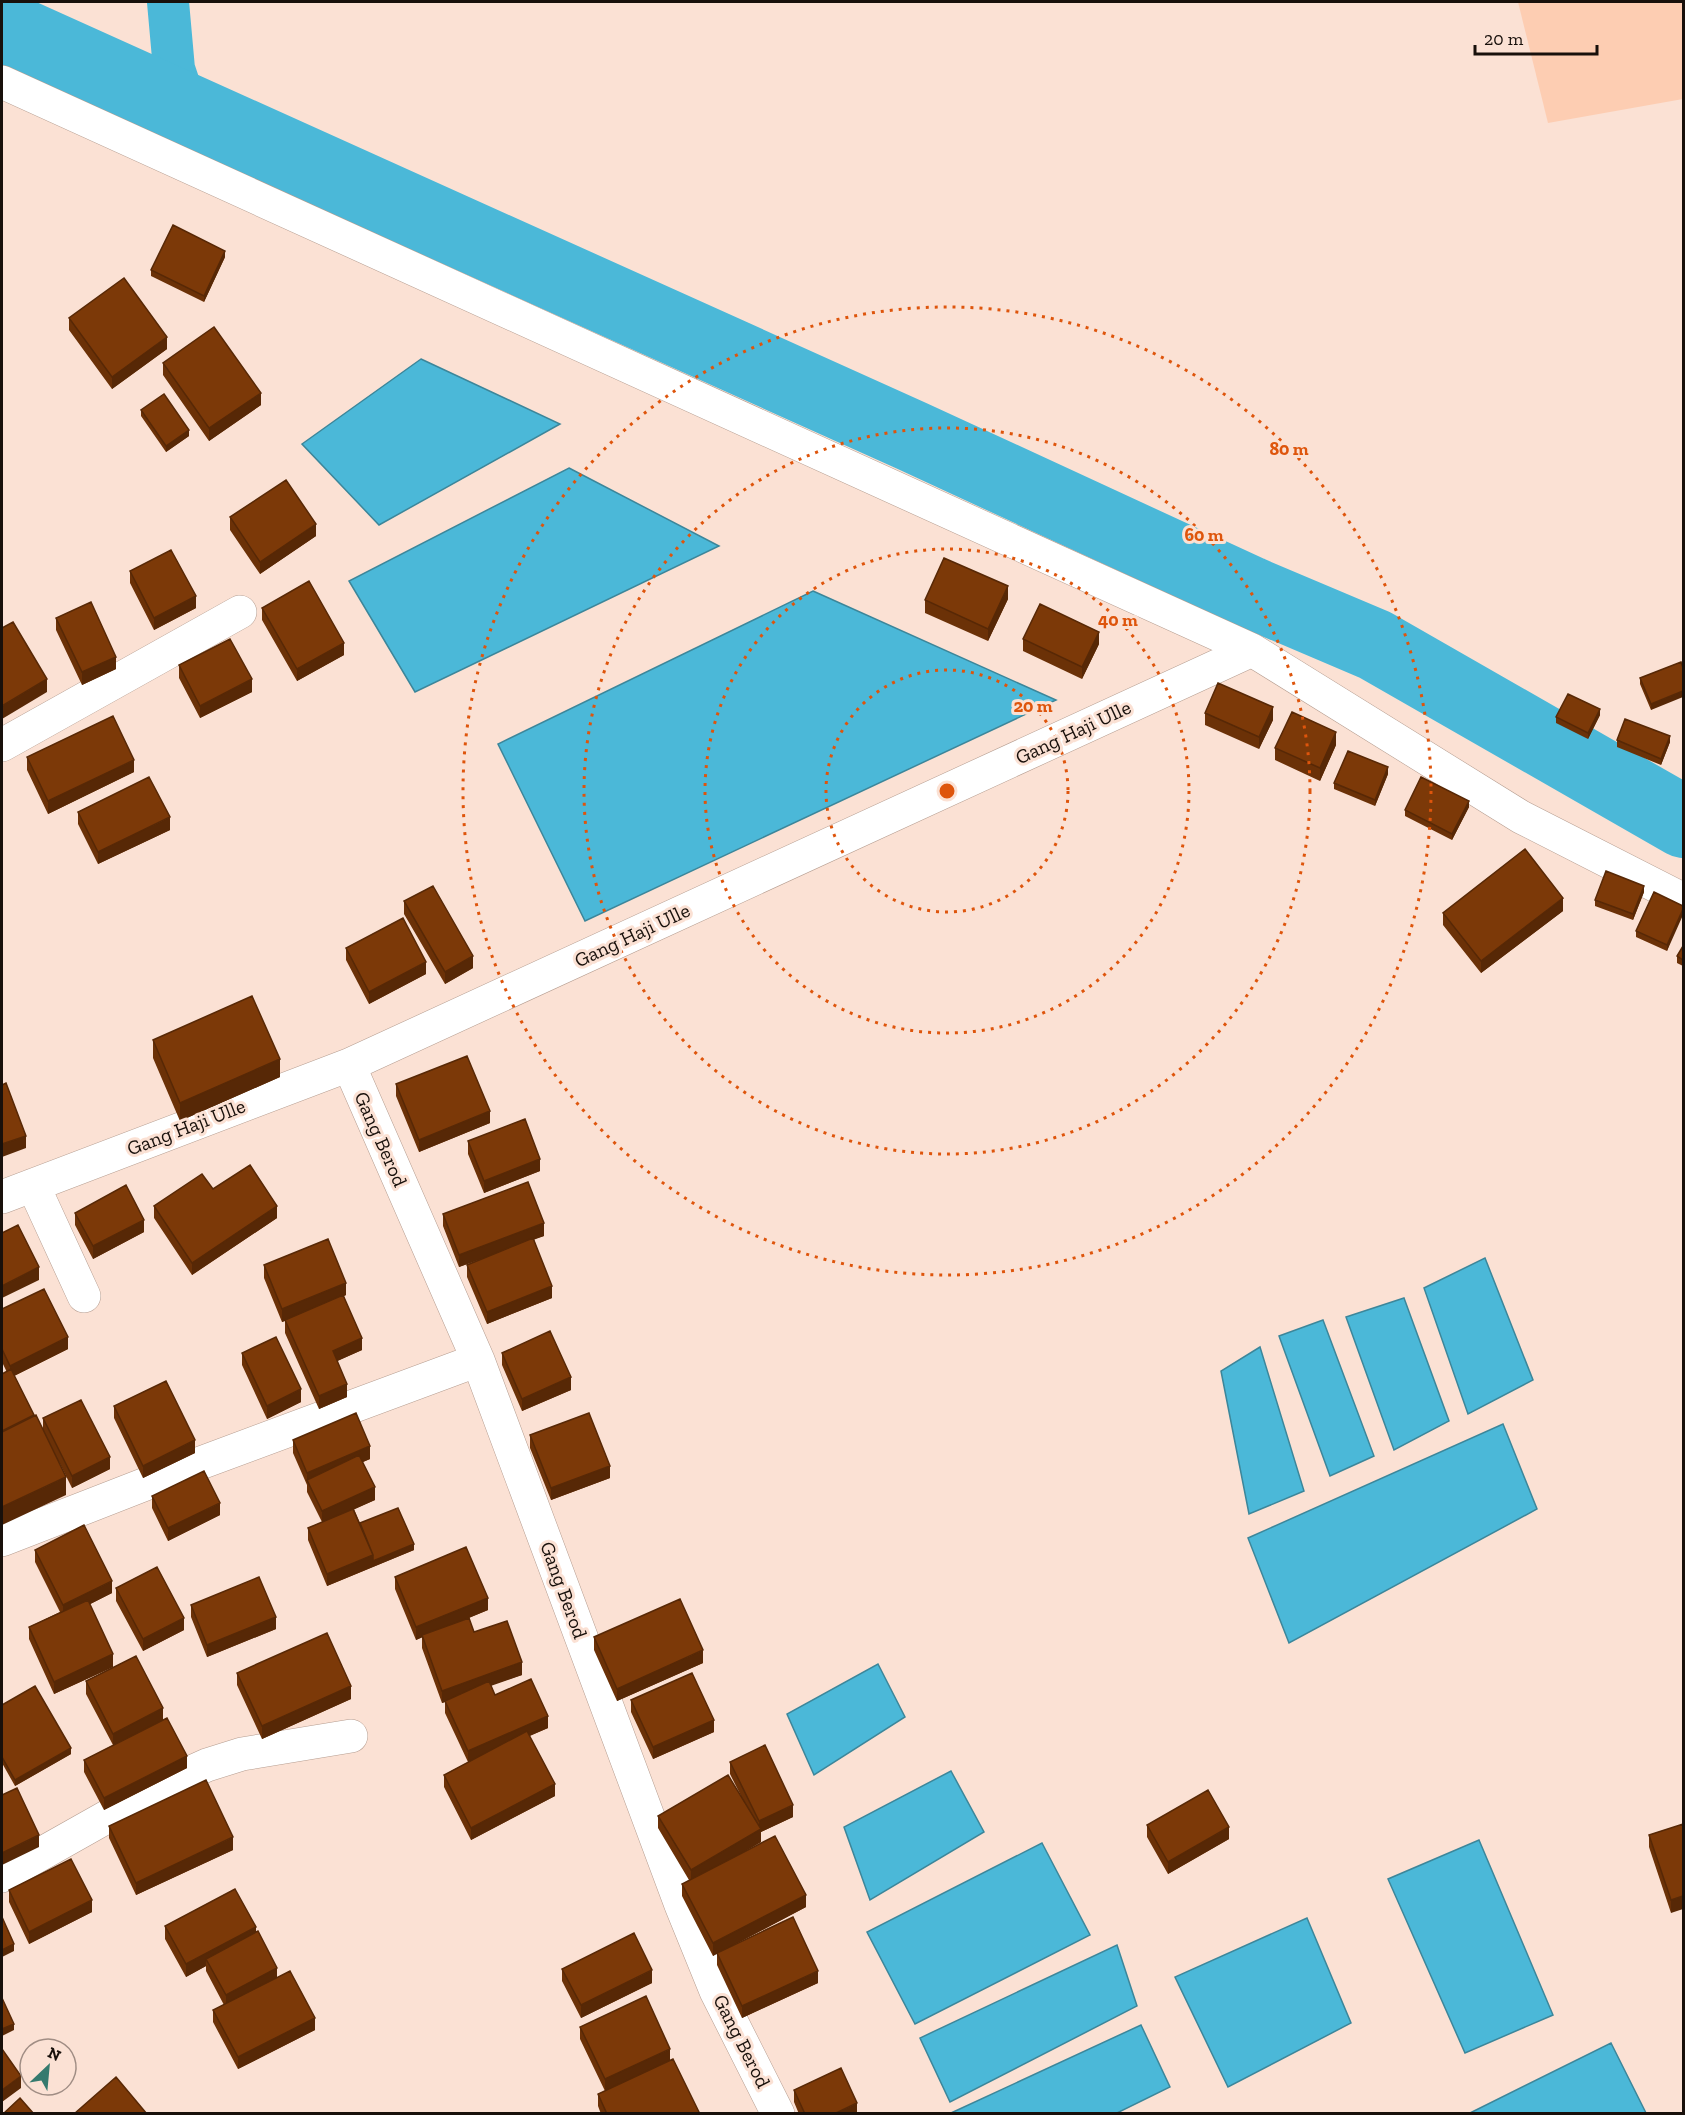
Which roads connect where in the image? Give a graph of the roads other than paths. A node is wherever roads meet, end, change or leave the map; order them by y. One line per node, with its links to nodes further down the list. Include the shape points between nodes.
1 (2, 82): 3 (street)
2 (240, 612): 4 (street)
3 (1252, 650): 5 (street, via 1521,817); 6 (street, Gang Haji Ulle)
4 (2, 745)
5 (1683, 900)
6 (349, 1065): 7 (street, Gang Haji Ulle); 10 (street, Gang Berod)
7 (33, 1185): 8 (street, Gang Haji Ulle); 9 (street)
8 (2, 1197)
9 (84, 1296)
10 (478, 1360): 11 (street); 14 (street, Gang Berod, via 681,1905 716,1991)
11 (2, 1540)
12 (351, 1736): 13 (street, via 242,1754 207,1765 167,1783)
13 (2, 1876)
14 (778, 2114)

